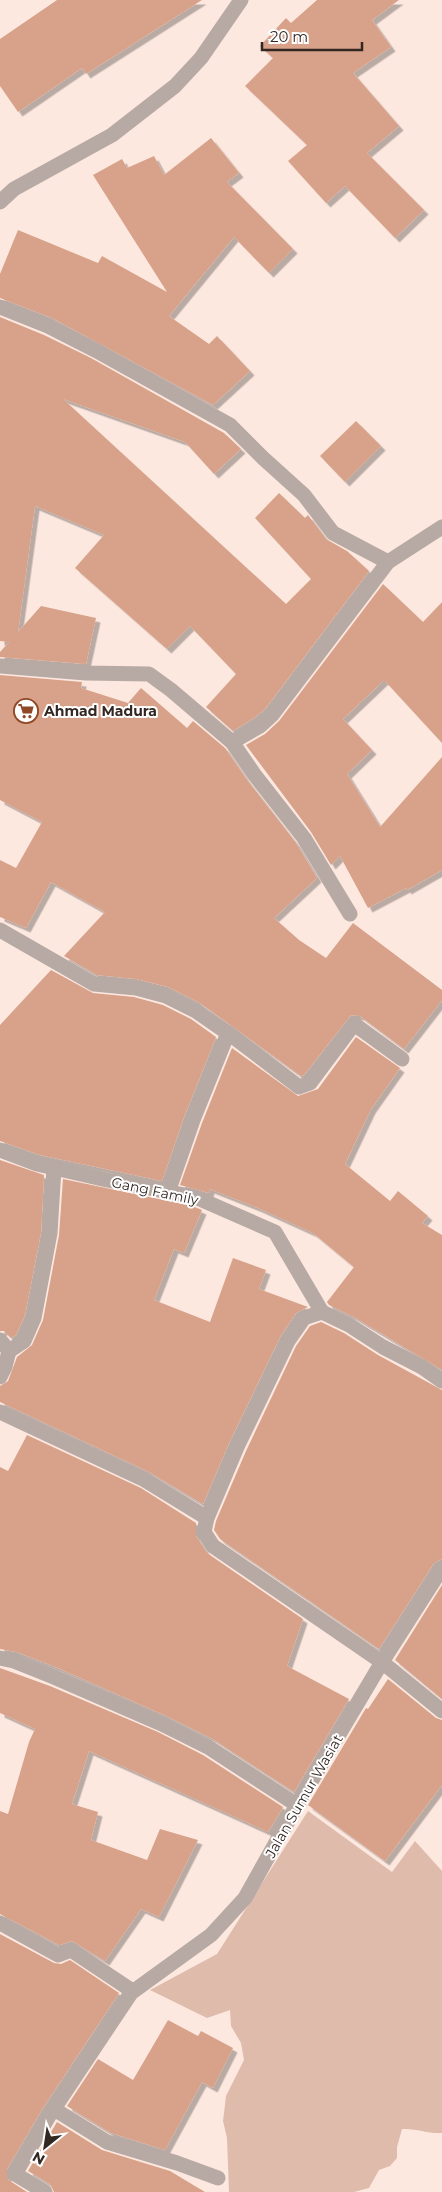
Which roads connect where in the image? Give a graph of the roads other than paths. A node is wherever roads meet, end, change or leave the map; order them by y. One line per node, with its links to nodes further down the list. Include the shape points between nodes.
1 (241, 0): 2 (street, via 201,58 175,86 112,134 14,189)
2 (0, 202)
3 (0, 307): 5 (street, via 95,350 230,425 304,495 333,533)
4 (442, 527): 5 (street)
5 (388, 562): 7 (street, via 272,715)
6 (0, 666): 7 (street, via 149,674)
7 (232, 742): 8 (street, via 304,838)
8 (350, 914)
9 (0, 930): 10 (street, via 94,984 136,988 166,996)
10 (228, 1033): 11 (street, via 300,1086 310,1083 354,1024); 14 (street)
11 (402, 1059)
12 (0, 1150): 13 (street, Gang Family)
13 (54, 1168): 14 (street, Gang Family); 16 (street, via 50,1233 34,1318 24,1341)
14 (168, 1192): 15 (street, Gang Family, via 195,1196 276,1232)
15 (322, 1312): 18 (street, via 349,1324); 20 (street, via 304,1318 288,1341)
16 (4, 1345): 17 (street, via 6,1367)
17 (0, 1377)
18 (442, 1381)
19 (0, 1412): 20 (street, via 145,1480)
20 (207, 1518): 23 (street, via 204,1532 213,1546)
21 (442, 1568): 23 (street, Jalan Sumur Wasiat)
22 (0, 1658): 25 (street, via 14,1661 162,1724 208,1747)
23 (382, 1662): 24 (street); 25 (street, Jalan Sumur Wasiat)
24 (442, 1711)
25 (297, 1805): 27 (street, Jalan Sumur Wasiat, via 245,1898 211,1935)
26 (0, 1923): 27 (street, via 58,1955 71,1950)
27 (131, 1993): 28 (street)
28 (54, 2109): 29 (street, via 107,2142); 30 (street, via 15,2174)
29 (218, 2178)
30 (45, 2192)

